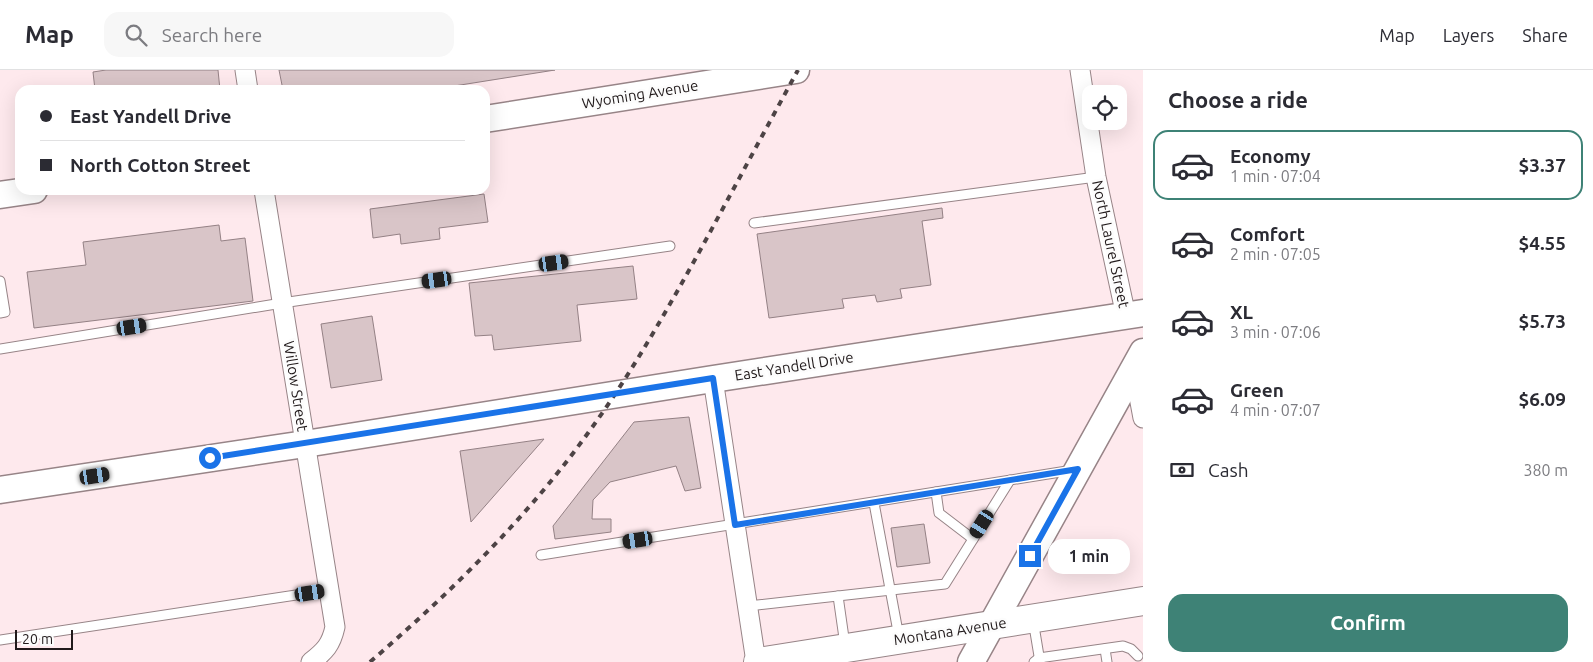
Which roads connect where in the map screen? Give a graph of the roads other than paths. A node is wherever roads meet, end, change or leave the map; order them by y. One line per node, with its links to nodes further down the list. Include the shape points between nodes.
1 (245, 70): 4 (street)
2 (796, 70): 5 (street, Wyoming Avenue)
3 (1080, 70): 6 (street, North Laurel Street)
4 (247, 85)
5 (490, 118)
6 (1096, 177): 10 (lane); 15 (street, North Laurel Street)
7 (15, 193): 8 (street)
8 (0, 195)
9 (265, 195): 13 (street, Willow Street)
10 (754, 223)
11 (670, 246): 13 (lane)
12 (0, 282): 14 (lane, via 5,312)
13 (282, 303): 16 (lane); 20 (street, Willow Street)
14 (0, 313)
15 (1135, 315): 17 (street, North Laurel Street); 18 (street, East Yandell Drive)
16 (0, 349)
17 (1138, 361): 19 (street, North Laurel Street); 21 (street)
18 (713, 378): 20 (street, East Yandell Drive); 26 (street)
19 (1143, 418)
20 (305, 444): 23 (street, East Yandell Drive); 29 (street, Willow Street)
21 (1078, 469): 22 (lane); 35 (street)
22 (1010, 480): 24 (lane); 27 (lane)
23 (0, 490)
24 (936, 492): 25 (lane); 27 (lane, via 939,513)
25 (874, 502): 26 (lane); 30 (lane)
26 (735, 525): 28 (lane); 33 (street)
27 (973, 539): 30 (lane, via 945,584)
28 (541, 555)
29 (329, 590): 36 (lane); 43 (street, Willow Street, via 335,627 329,645)
30 (890, 590): 31 (lane); 37 (lane)
31 (838, 596): 33 (lane); 38 (lane)
32 (1143, 601): 34 (main road, Montana Avenue)
33 (748, 606): 44 (street)
34 (1033, 618): 35 (main road, Montana Avenue); 42 (lane)
35 (991, 625): 37 (main road, Montana Avenue); 45 (street)
36 (0, 640)
37 (899, 640): 38 (main road, Montana Avenue)
38 (846, 648): 40 (main road, Montana Avenue)
39 (1105, 649): 41 (lane, via 1123,646); 42 (lane); 46 (lane)
40 (802, 658): 44 (main road, Montana Avenue)
41 (1140, 658)
42 (1038, 661)
43 (311, 662)
44 (757, 662)
45 (971, 662)
46 (1107, 662)

